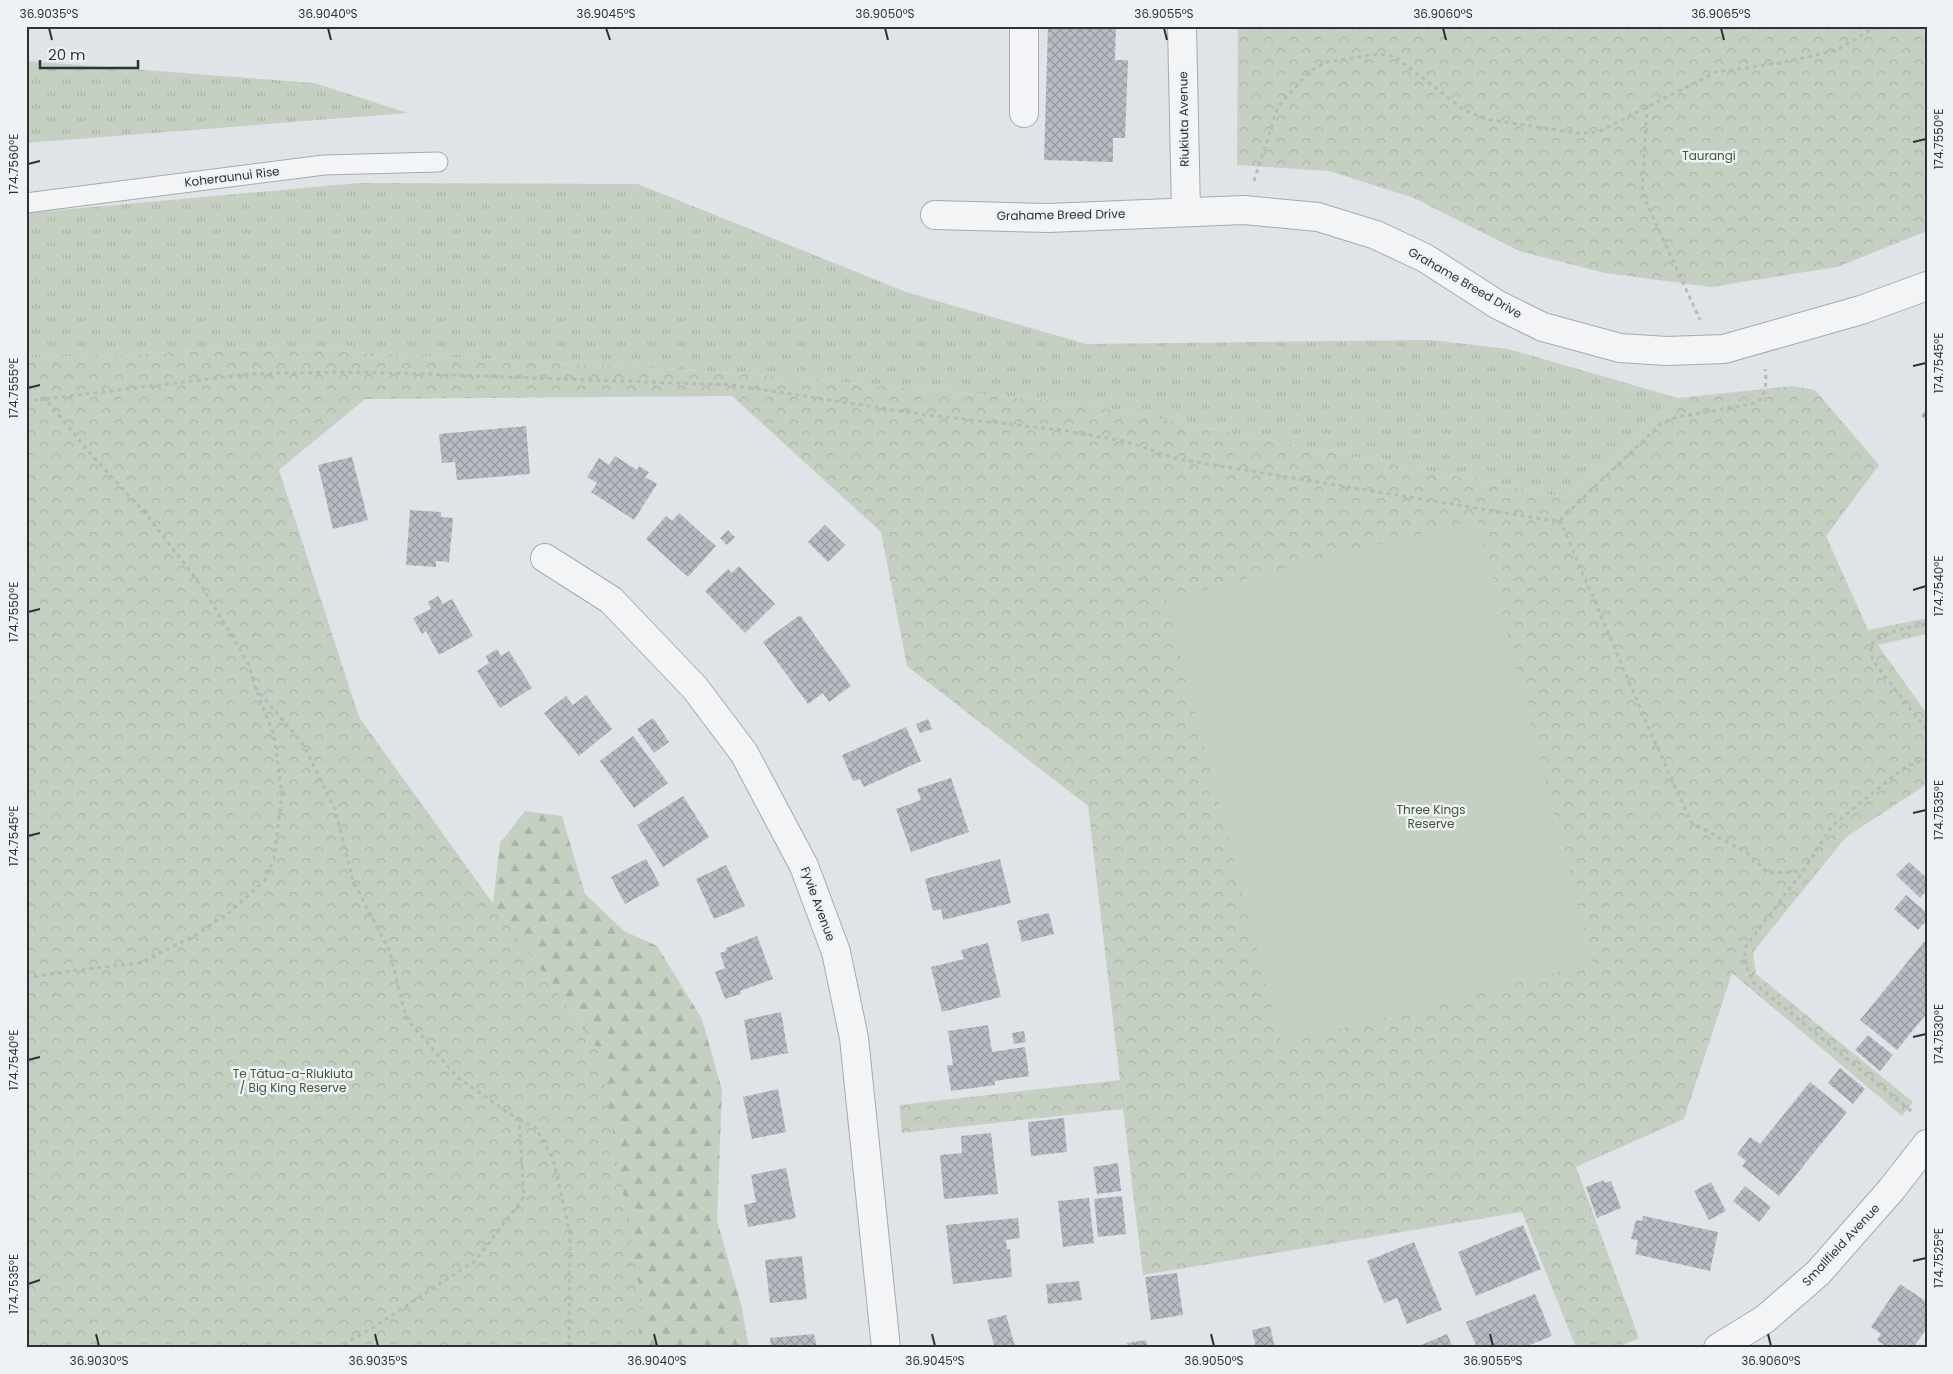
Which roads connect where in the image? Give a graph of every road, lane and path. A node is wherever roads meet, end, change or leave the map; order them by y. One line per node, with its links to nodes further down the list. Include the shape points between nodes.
1 (1024, 26): 5 (street)
2 (1182, 26): 9 (street, Riukiuta Avenue)
3 (1877, 26): 4 (path, via 1836,50 1780,63 1716,72)
4 (1647, 106): 7 (path, via 1598,132 1577,133 1486,118 1464,110 1394,56 1378,54 1326,62 1309,72 1278,107); 12 (path, via 1642,192)
5 (1024, 113)
6 (438, 162): 8 (lane, Koheraunui Rise, via 324,165)
7 (1252, 186)
8 (26, 203)
9 (1186, 212): 10 (street, Grahame Breed Drive, via 1048,218); 11 (street, Grahame Breed Drive, via 1244,210 1318,217 1376,235 1425,258 1498,306 1543,326 1620,348 1667,351 1724,349 1861,310)
10 (935, 215)
11 (1927, 286)
12 (1702, 325)
13 (1765, 367): 16 (path, via 1764,392 1760,400 1662,423)
14 (46, 399): 15 (path); 16 (path, via 249,374 344,372 732,385 927,415 1061,430 1124,441 1178,459); 19 (path, via 146,514 203,588 249,665)
15 (26, 400)
16 (1560, 520): 22 (path, via 1691,822 1747,853 1768,873)
17 (545, 558): 29 (street, Fyvie Avenue, via 611,600 695,688 744,752 804,866 836,952 854,1038)
18 (1927, 624): 20 (path, via 1877,638 1870,646 1873,662)
19 (255, 687): 23 (path, via 274,736 282,795 274,858 264,880 230,912 194,936 140,963); 25 (path, via 303,744 335,808 353,881 390,952 406,1018 457,1077)
20 (1927, 730)
21 (1927, 759): 22 (path, via 1906,766 1832,826)
22 (1803, 871): 24 (path, via 1746,946 1744,962 1754,983)
23 (26, 978)
24 (1911, 1111)
25 (519, 1120): 27 (path, via 524,1197 475,1261); 28 (path, via 535,1126 553,1158 564,1206 570,1234)
26 (1927, 1144): 30 (street, Smallfield Avenue, via 1818,1273 1765,1319)
27 (337, 1348)
28 (569, 1348)
29 (886, 1348)
30 (1718, 1348)

